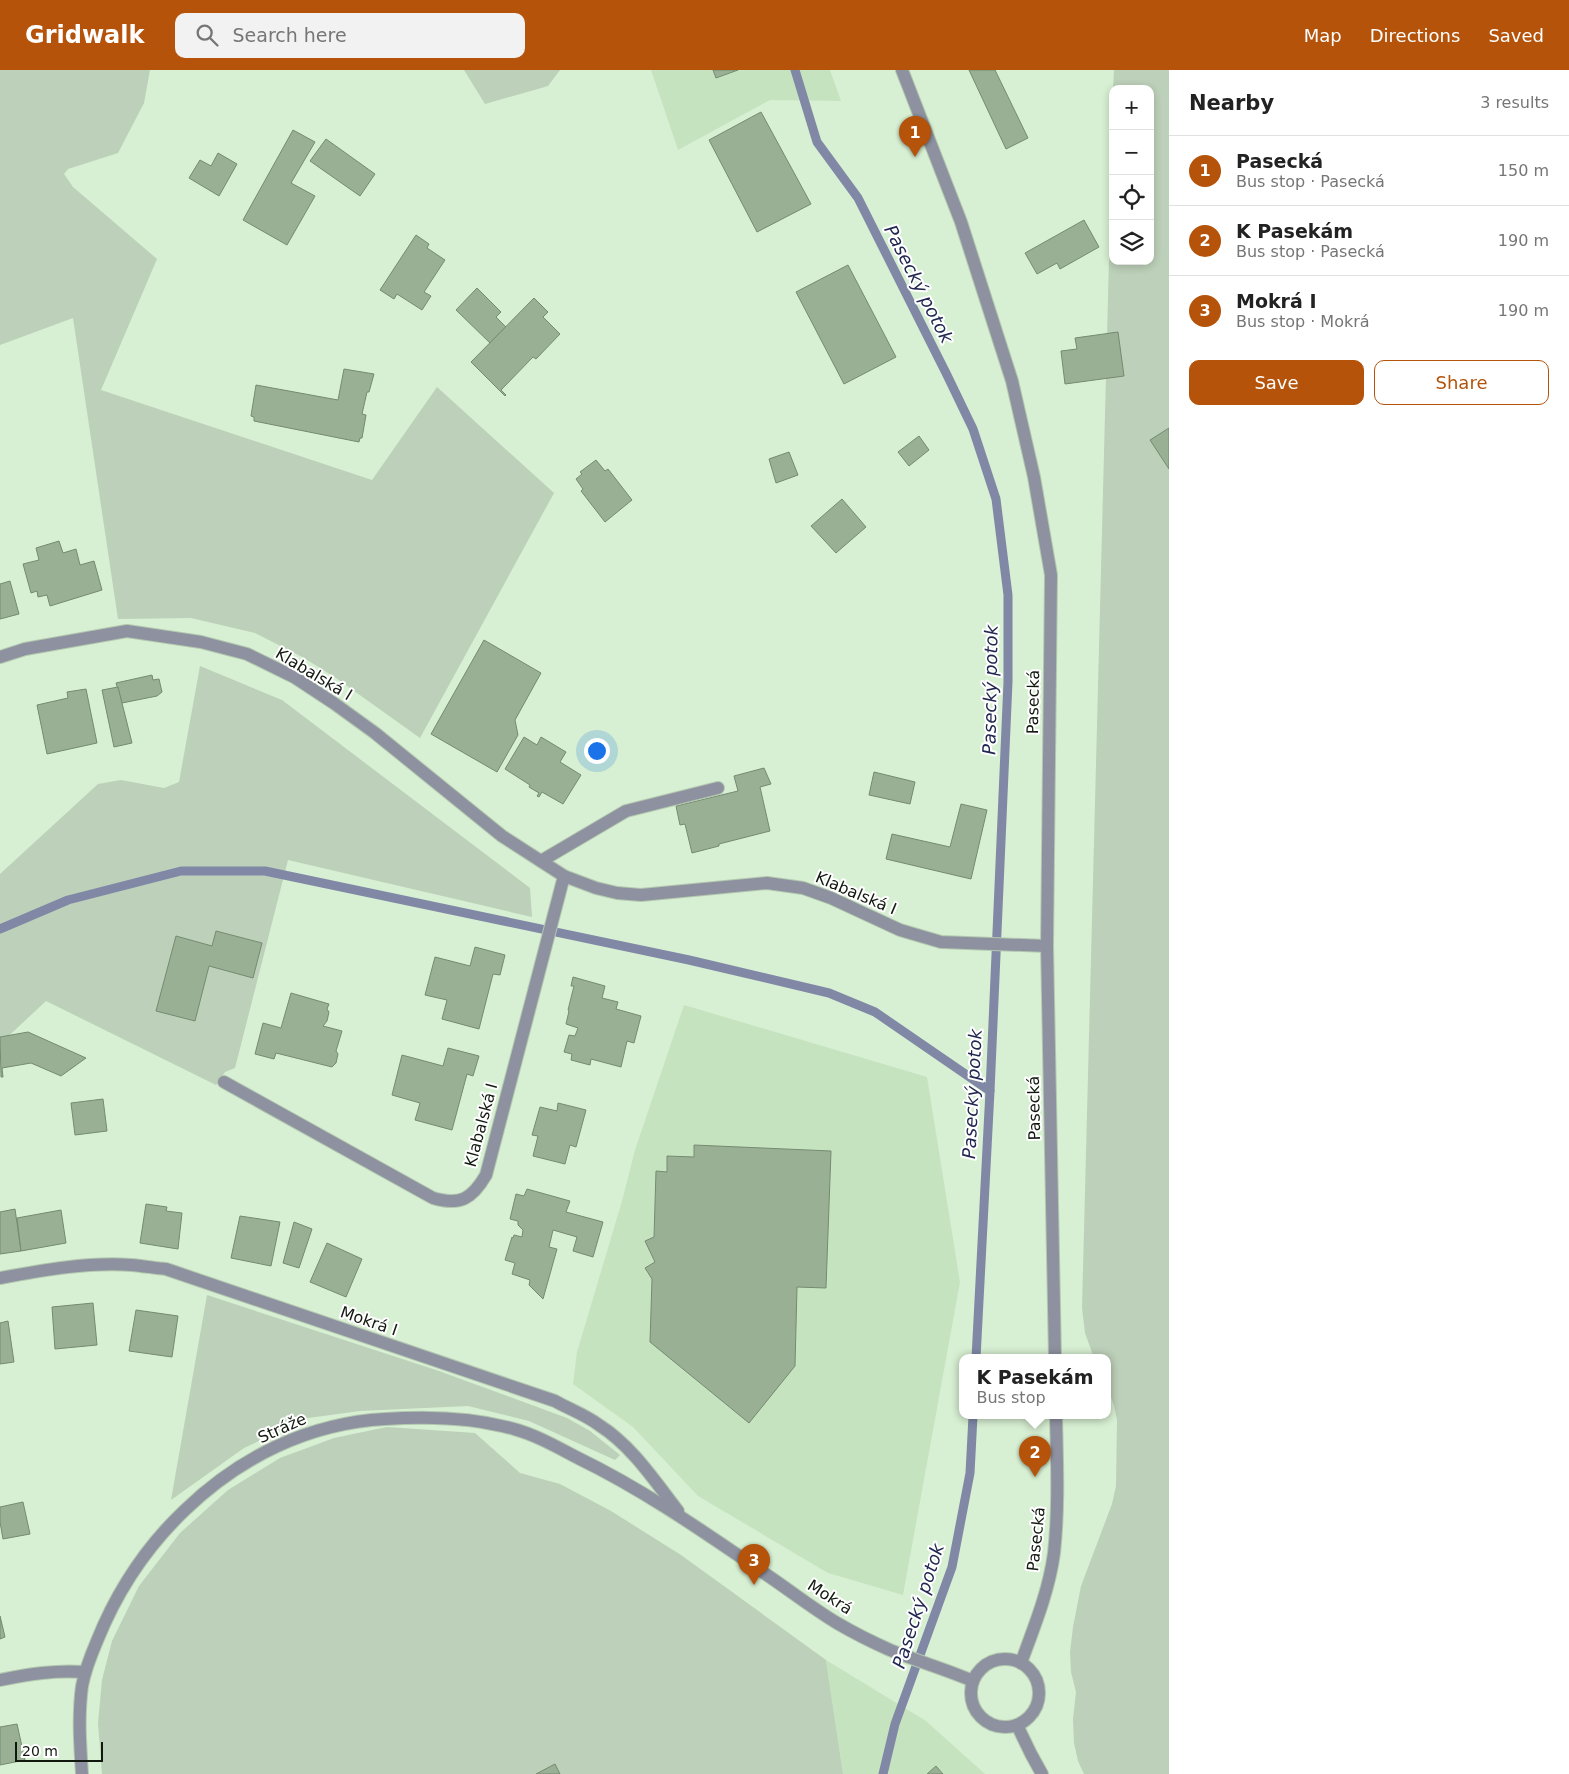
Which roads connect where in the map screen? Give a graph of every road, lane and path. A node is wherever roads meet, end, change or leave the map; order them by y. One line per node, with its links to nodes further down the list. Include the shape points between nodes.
1 (902, 70): 6 (street, Pasecká, via 961,222 1012,381 1034,477 1051,575)
2 (0, 656): 4 (street, Klabalská I, via 127,631 201,642 247,654 335,704 502,836)
3 (718, 788): 4 (street, via 626,811)
4 (540, 861): 5 (street, Klabalská I)
5 (564, 876): 6 (street, Klabalská I, via 596,888 641,895 767,883 803,888 900,930 941,942); 7 (street, Klabalská I, via 486,1175 468,1198 451,1202 433,1198)
6 (1047, 946): 9 (street, Pasecká)
7 (224, 1082)
8 (0, 1278): 11 (street, Mokrá I, via 93,1265 166,1269 545,1398 599,1424 618,1440 636,1456)
9 (1055, 1354)
10 (1056, 1419): 12 (street, Pasecká, via 1058,1481 1054,1554 1040,1609)
11 (682, 1517): 13 (street, Stráže, via 607,1472 513,1429 468,1420 422,1416 321,1428 290,1440 230,1472 171,1523 127,1581 107,1616); 15 (street, Mokrá, via 834,1621 907,1656)
12 (1021, 1662): 15 (street, via 1003,1658 994,1660 985,1664); 16 (street, via 1036,1678 1039,1695 1034,1711)
13 (85, 1672): 14 (street, via 40,1672); 17 (street, Stráže, via 78,1726)
14 (0, 1680)
15 (973, 1681): 16 (street, via 972,1701 976,1712 994,1725)
16 (1017, 1725): 18 (street)
17 (82, 1774)
18 (1042, 1774)

